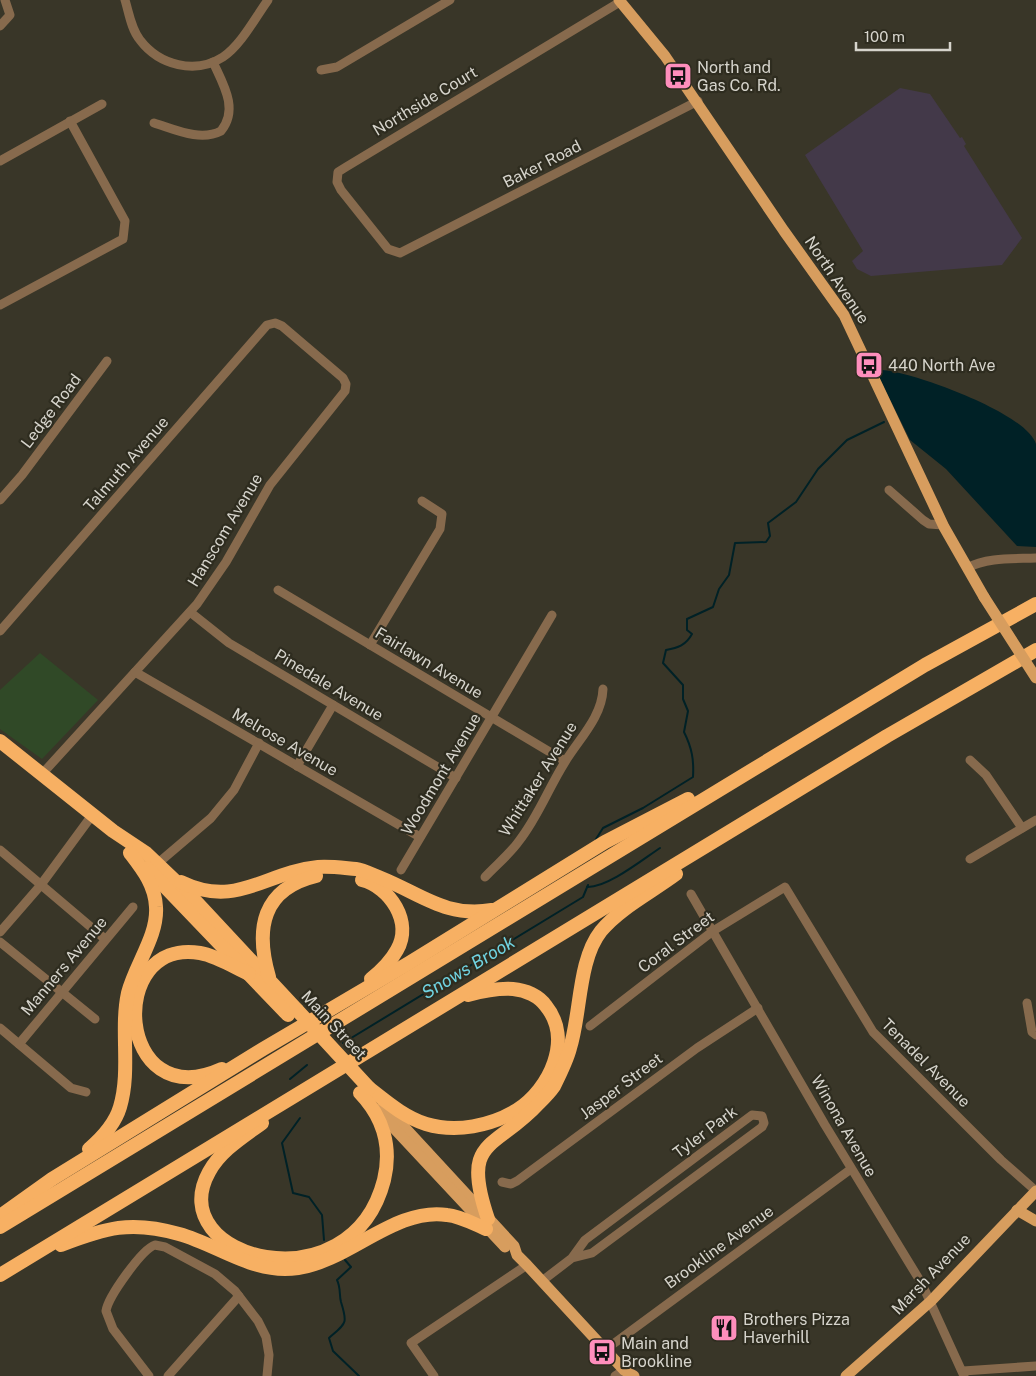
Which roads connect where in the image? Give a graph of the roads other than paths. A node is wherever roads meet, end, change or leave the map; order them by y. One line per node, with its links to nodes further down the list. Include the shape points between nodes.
1 (5, 0): 6 (street, via 10,15)
2 (125, 0): 7 (street, via 139,40 164,60 190,66)
3 (268, 0): 7 (street, via 232,49)
4 (450, 0): 8 (street, via 337,67)
5 (620, 1): 9 (main road, North Avenue); 14 (street, Northside Court, via 338,172 337,182 341,190 388,249)
6 (0, 26)
7 (213, 62): 12 (street, via 228,95 229,117 221,131 205,136 194,135)
8 (321, 70)
9 (698, 102): 14 (street, Baker Road); 21 (main road, North Avenue, via 844,315)
10 (102, 104): 11 (street)
11 (70, 121): 13 (street); 15 (street, via 125,221 123,239)
12 (154, 123)
13 (0, 161)
14 (400, 253)
15 (0, 305)
16 (107, 361): 19 (street, Ledge Road)
17 (346, 386): 26 (street, Hanscom Avenue, via 343,394 270,484 226,562); 28 (street, Talmuth Avenue, via 337,371 278,324 269,324)
18 (889, 490): 21 (street, via 929,524)
19 (0, 500)
20 (422, 501): 29 (street, via 442,514 438,534)
21 (943, 525): 23 (main road, North Avenue)
22 (1036, 558): 23 (street, via 984,562)
23 (967, 568): 32 (main road, North Avenue, bridge)
24 (278, 590): 29 (street, Fairlawn Avenue)
25 (1036, 604): 38 (highway, via 925,665)
26 (190, 612): 31 (street, Hanscom Avenue); 34 (street, Pinedale Avenue, via 230,643)
27 (552, 615): 35 (street, Woodmont Avenue)
28 (0, 631)
29 (370, 645): 35 (street, Fairlawn Avenue)
30 (1036, 650): 44 (highway)
31 (135, 672): 37 (street, Melrose Avenue); 42 (street, Hanscom Avenue)
32 (1036, 678)
33 (603, 689): 40 (street, Whittaker Avenue, via 603,699 582,740)
34 (333, 705): 41 (street); 43 (street, Pinedale Avenue)
35 (492, 717): 40 (street, Fairlawn Avenue); 43 (street, Woodmont Avenue)
36 (0, 741): 42 (highway, Main Street)
37 (259, 744): 41 (street, Melrose Avenue); 53 (street, via 234,790 211,818)
38 (772, 758): 61 (highway, via 605,842); 92 (highway)
39 (970, 760): 47 (street, via 986,775)
40 (565, 761): 56 (street, Whittaker Avenue, via 519,842)
41 (297, 766): 49 (street, Melrose Avenue)
42 (42, 774): 45 (highway, Main Street)
43 (456, 778): 49 (street, Woodmont Avenue)
44 (760, 813): 69 (highway); 91 (highway, via 622,912 600,932 589,954 570,1048 553,1088 529,1114 492,1140 479,1164 479,1193)
45 (93, 814): 48 (highway, Main Street); 57 (street)
46 (1036, 820): 47 (street)
47 (1022, 828): 52 (street)
48 (113, 831): 51 (highway, Main Street); 53 (highway, Main Street)
49 (420, 837): 54 (street, Woodmont Avenue)
50 (0, 850): 57 (street)
51 (130, 853): 66 (highway, Main Street, via 168,888); 85 (highway, via 150,882 156,907 154,924 126,1003 124,1082 120,1107 101,1139)
52 (970, 859)
53 (157, 864): 55 (highway, Main Street)
54 (400, 870)
55 (172, 877): 61 (highway, via 197,890 217,894 318,867 359,869 431,902 465,913); 67 (highway, Main Street)
56 (485, 877)
57 (40, 886): 63 (street); 64 (street)
58 (785, 887): 62 (street, Coral Street); 87 (street, Tenadel Avenue, via 872,1032)
59 (691, 894): 62 (street, Winona Avenue)
60 (132, 907): 64 (street, Manners Avenue)
61 (498, 909): 70 (highway)
62 (713, 931): 72 (street, Winona Avenue); 75 (street, Coral Street)
63 (0, 932)
64 (105, 939): 68 (street, Manners Avenue)
65 (0, 942): 68 (street)
66 (249, 974): 73 (highway, Main Street); 79 (highway, via 198,952 160,961 147,973 140,986 134,1022 138,1039 153,1064 181,1076 197,1077)
67 (270, 980): 70 (highway, via 264,961 264,918 276,897 302,880 319,876 355,878 384,890 394,902 400,916 402,936 398,949 382,970); 73 (highway, Main Street)
68 (62, 992): 74 (street); 78 (street, Manners Avenue)
69 (458, 997): 80 (highway); 81 (highway, via 495,989 515,989 542,1001 552,1013 558,1027 556,1058 548,1077 535,1094 518,1109 484,1125 456,1129 427,1124 403,1114)
70 (347, 999): 79 (highway)
71 (1027, 1004): 77 (street, via 1032,1032)
72 (758, 1008): 84 (street, Winona Avenue); 86 (street, Jasper Street, via 697,1048 517,1181 511,1184)
73 (292, 1013): 81 (highway, Main Street, bridge)
74 (95, 1019)
75 (590, 1026)
76 (0, 1028): 78 (street)
77 (1036, 1035)
78 (19, 1044): 82 (street, via 71,1088)
79 (263, 1049): 85 (highway)
80 (308, 1088): 83 (highway, via 225,1152 205,1180 202,1201 212,1227 227,1242 257,1256 286,1259 316,1254 343,1240 366,1217 378,1198 386,1166 386,1145); 93 (highway)
81 (364, 1090): 83 (highway, Main Street); 91 (main road, Main Street)
82 (86, 1092)
83 (375, 1108): 91 (main road, Main Street)
84 (851, 1169): 99 (street, Winona Avenue); 100 (street, Brookline Avenue)
85 (52, 1179): 89 (highway)
86 (502, 1182)
87 (1036, 1192): 88 (main road, Marsh Avenue)
88 (1018, 1210): 90 (main road); 99 (main road, Marsh Avenue)
89 (0, 1216)
90 (1036, 1221)
91 (487, 1224): 93 (highway, via 447,1214 412,1218 325,1261 298,1268 261,1266 180,1234 125,1226 85,1235); 95 (main road, Main Street, via 514,1246 517,1255)
92 (0, 1227)
93 (27, 1257): 96 (highway)
94 (572, 1258): 94 (street, Tyler Park, via 592,1253 762,1127 762,1116 752,1115 585,1240); 97 (street, Tyler Park)
95 (527, 1265): 97 (main road, Main Street); 107 (street, via 411,1343)
96 (0, 1274)
97 (542, 1281): 100 (main road, Main Street)
98 (239, 1296): 104 (street, via 215,1274 165,1248 154,1245 144,1252 108,1303 106,1314 113,1330); 105 (street); 106 (street, via 266,1337 269,1355)
99 (931, 1301): 103 (street, Winona Avenue); 108 (main road, Marsh Avenue)
100 (605, 1350): 102 (main road, Main Street)
101 (1036, 1366): 103 (street)
102 (624, 1374)
103 (963, 1374)
104 (149, 1376)
105 (168, 1376)
106 (267, 1376)
107 (434, 1376)
108 (846, 1376)

